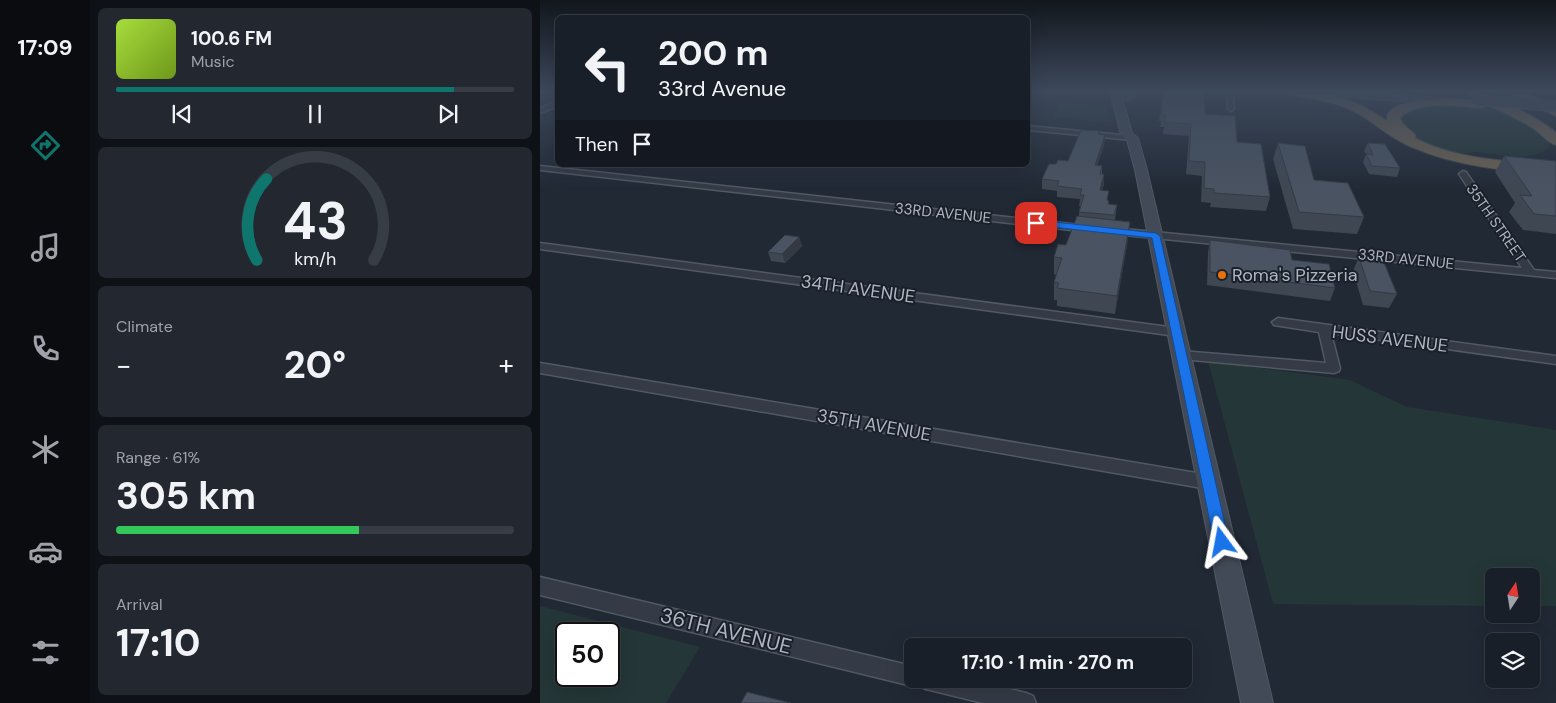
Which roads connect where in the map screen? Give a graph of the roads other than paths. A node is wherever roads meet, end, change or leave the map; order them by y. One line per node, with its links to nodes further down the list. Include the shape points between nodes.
1 (1124, 124): 7 (main road, via 1127,135)
2 (1134, 124): 7 (main road, via 1136,135)
3 (1381, 124): 10 (highway, via 1419,146 1446,155 1476,162)
4 (1395, 124): 8 (highway, via 1403,133 1418,141 1466,156 1521,161 1542,159)
5 (1534, 124): 8 (highway, via 1553,136)
6 (1030, 128): 7 (street)
7 (1132, 138): 12 (main road)
8 (1554, 150)
9 (540, 168): 12 (street, 33RD AVENUE)
10 (1556, 170)
11 (1463, 174): 14 (street, 35TH STREET)
12 (1156, 236): 14 (street, 33RD AVENUE); 18 (main road)
13 (540, 246): 18 (street, 34TH AVENUE)
14 (1530, 272): 15 (street, 33RD AVENUE)
15 (1556, 275)
16 (1278, 322): 17 (street)
17 (1324, 328): 19 (street, HUSS AVENUE, via 1334,368); 20 (street, HUSS AVENUE)
18 (1176, 332): 19 (main road)
19 (1181, 355): 22 (main road)
20 (1556, 360)
21 (540, 368): 22 (street, 35TH AVENUE)
22 (1208, 482): 27 (main road)
23 (540, 586): 24 (street, 36TH AVENUE)
24 (904, 674)
25 (964, 688): 26 (street)
26 (1026, 703)
27 (1257, 703)

